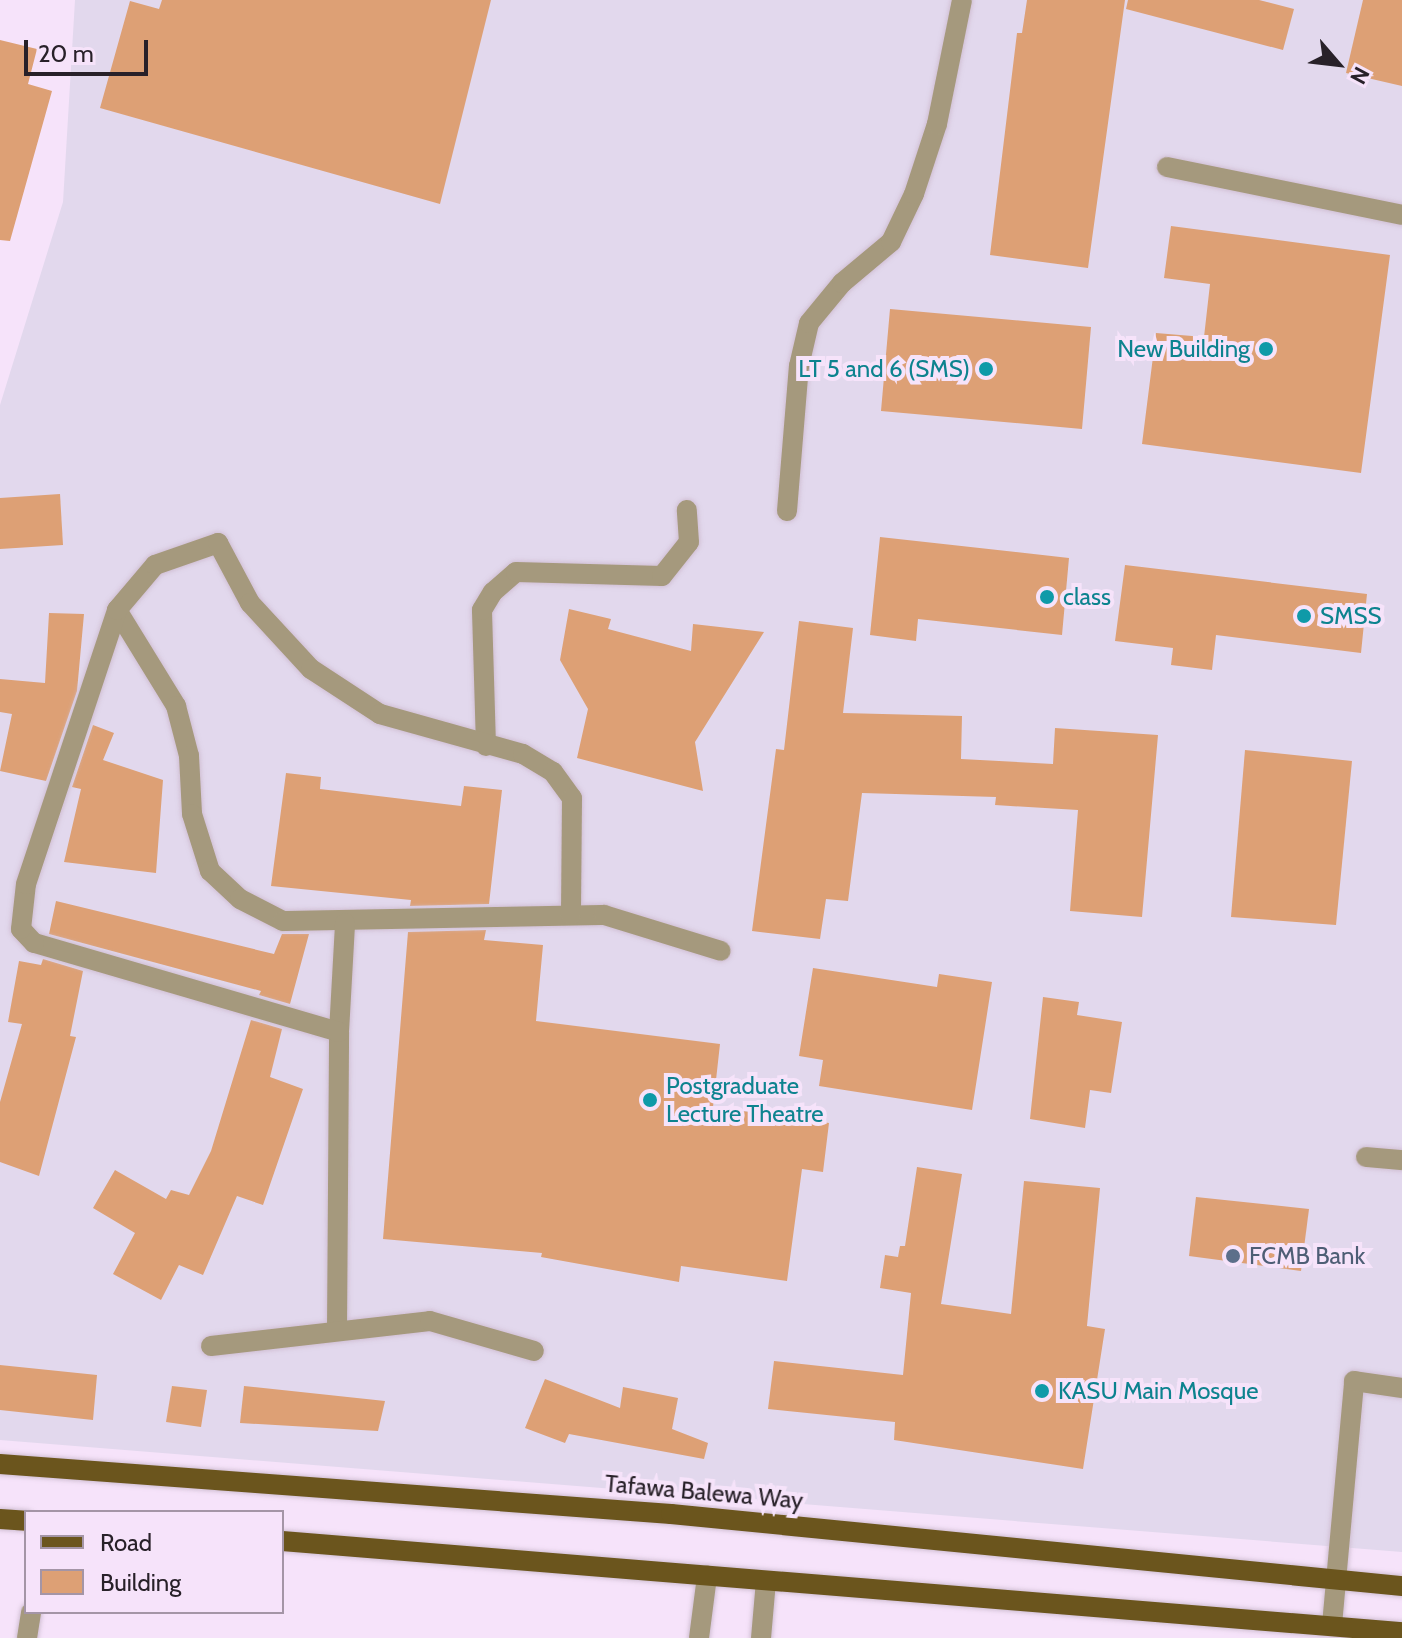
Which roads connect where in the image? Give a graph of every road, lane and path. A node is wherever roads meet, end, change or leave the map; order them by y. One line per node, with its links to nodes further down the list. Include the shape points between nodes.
1 (962, 0): 5 (street, via 937,124 914,194 891,242 842,283 809,323 799,366)
2 (1167, 167): 3 (street)
3 (1402, 215)
4 (687, 510): 7 (street, via 689,542 662,576 516,572 493,592 482,610)
5 (787, 511)
6 (117, 610): 7 (street, via 155,565 218,543 250,603 311,669 380,714); 9 (street, via 176,706 189,756 192,814 210,871 240,899 283,921); 11 (street, via 26,884 21,929 34,943)
7 (486, 746): 8 (street, via 553,772 572,798)
8 (571, 915): 9 (street); 10 (street, via 604,915)
9 (345, 923): 11 (street)
10 (721, 951)
11 (339, 1032): 14 (street)
12 (1366, 1157): 13 (street)
13 (1402, 1160)
14 (337, 1331): 15 (street); 16 (street, via 430,1321)
15 (211, 1346)
16 (534, 1351)
17 (1402, 1388): 23 (street, via 1354,1381)
18 (0, 1464): 23 (main road, Tafawa Balewa Way, via 671,1514)
19 (0, 1519): 20 (main road)
20 (24, 1521)
21 (284, 1541): 22 (main road)
22 (707, 1576): 24 (main road); 30 (street)
23 (1339, 1580): 25 (main road, Tafawa Balewa Way); 27 (street)
24 (766, 1581): 27 (main road); 31 (street)
25 (1402, 1586)
26 (31, 1614): 29 (street)
27 (1332, 1625): 28 (main road)
28 (1402, 1632)
29 (27, 1638)
30 (699, 1638)
31 (761, 1638)

